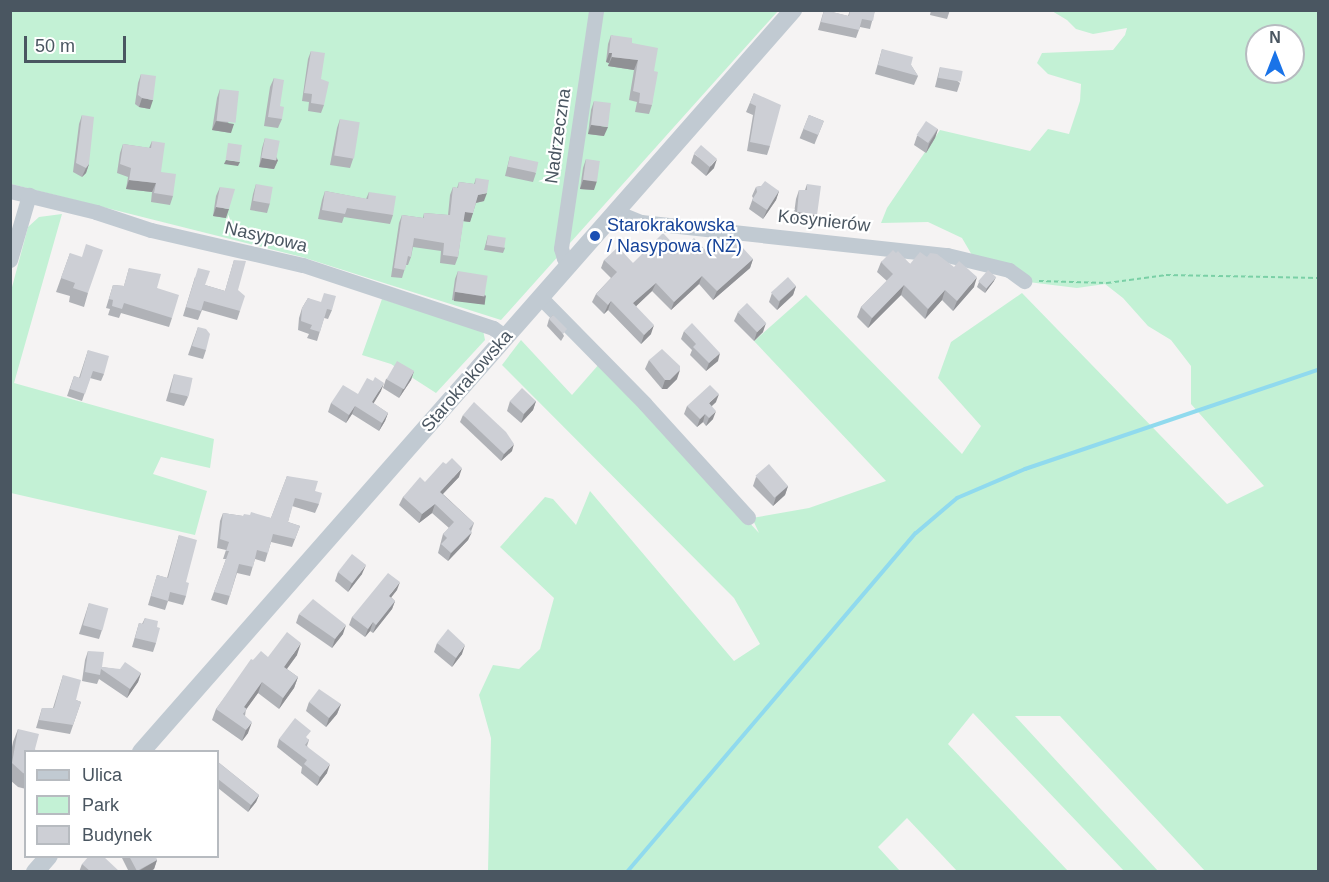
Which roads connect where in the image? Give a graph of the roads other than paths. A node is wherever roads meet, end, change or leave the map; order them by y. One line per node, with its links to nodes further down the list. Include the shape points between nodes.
1 (596, 10): 7 (street, Nadrzeczna, via 561,248)
2 (793, 10): 5 (street, Starokrakowska)
3 (10, 191): 4 (street, Nasypowa)
4 (29, 195): 6 (street); 10 (street, Nasypowa, via 151,230 303,265 493,328)
5 (616, 212): 7 (street, Starokrakowska); 8 (street, Kosynierów, via 641,222 947,255 1009,270)
6 (10, 260)
7 (569, 265): 9 (street, Starokrakowska)
8 (1024, 281)
9 (541, 298): 10 (street, Starokrakowska); 11 (street)
10 (506, 337): 12 (street, Starokrakowska)
11 (748, 517)
12 (143, 750)
13 (46, 858): 14 (street)
14 (35, 872)

